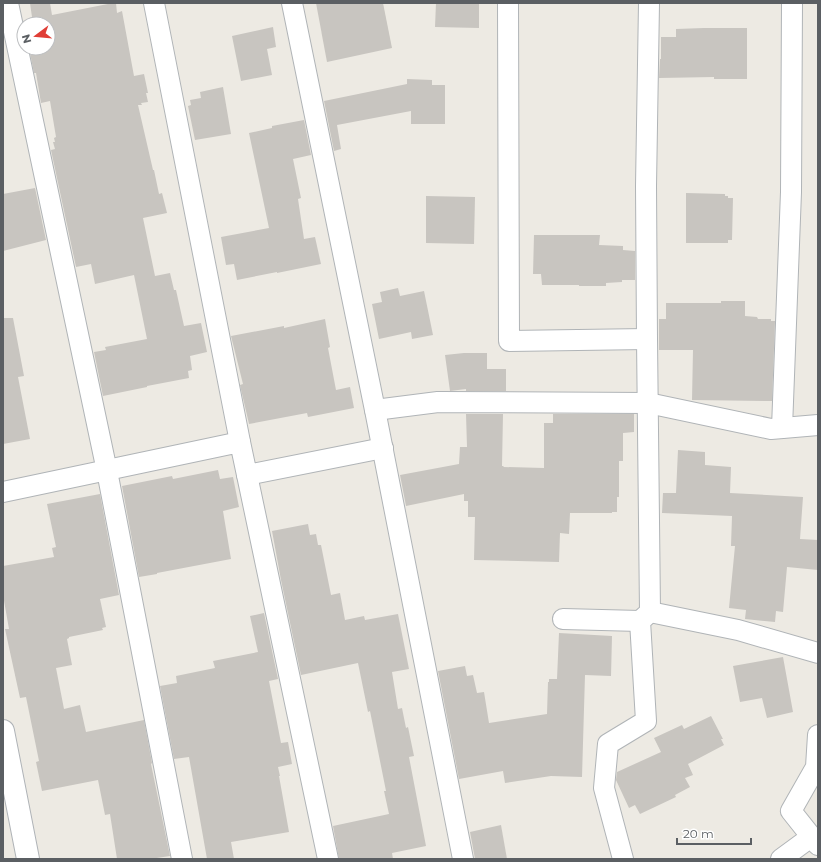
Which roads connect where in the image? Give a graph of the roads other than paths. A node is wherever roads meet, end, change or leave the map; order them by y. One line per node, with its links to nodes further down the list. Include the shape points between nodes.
1 (8, 3): 14 (street)
2 (154, 3): 12 (street)
3 (292, 3): 9 (street)
4 (508, 3): 7 (street, via 509,341)
5 (649, 3): 7 (street)
6 (792, 3): 11 (street, via 791,192)
7 (647, 339): 8 (street)
8 (648, 403): 9 (street, via 438,402); 11 (street, via 771,429); 17 (street)
9 (376, 410): 13 (street)
10 (818, 425): 11 (street)
11 (782, 428)
12 (240, 442): 14 (street); 15 (street)
13 (383, 448): 15 (street); 26 (street)
14 (107, 471): 16 (street); 24 (street)
15 (247, 475): 25 (street)
16 (3, 492)
17 (645, 617): 18 (street); 19 (street, via 738,630); 27 (street, via 646,721 608,744 604,788)
18 (563, 619)
19 (818, 653)
20 (3, 731): 23 (street)
21 (818, 735): 22 (street, via 816,767 791,811)
22 (814, 841): 28 (street)
23 (28, 859)
24 (182, 859)
25 (328, 859)
26 (463, 859)
27 (623, 859)
28 (781, 859)

